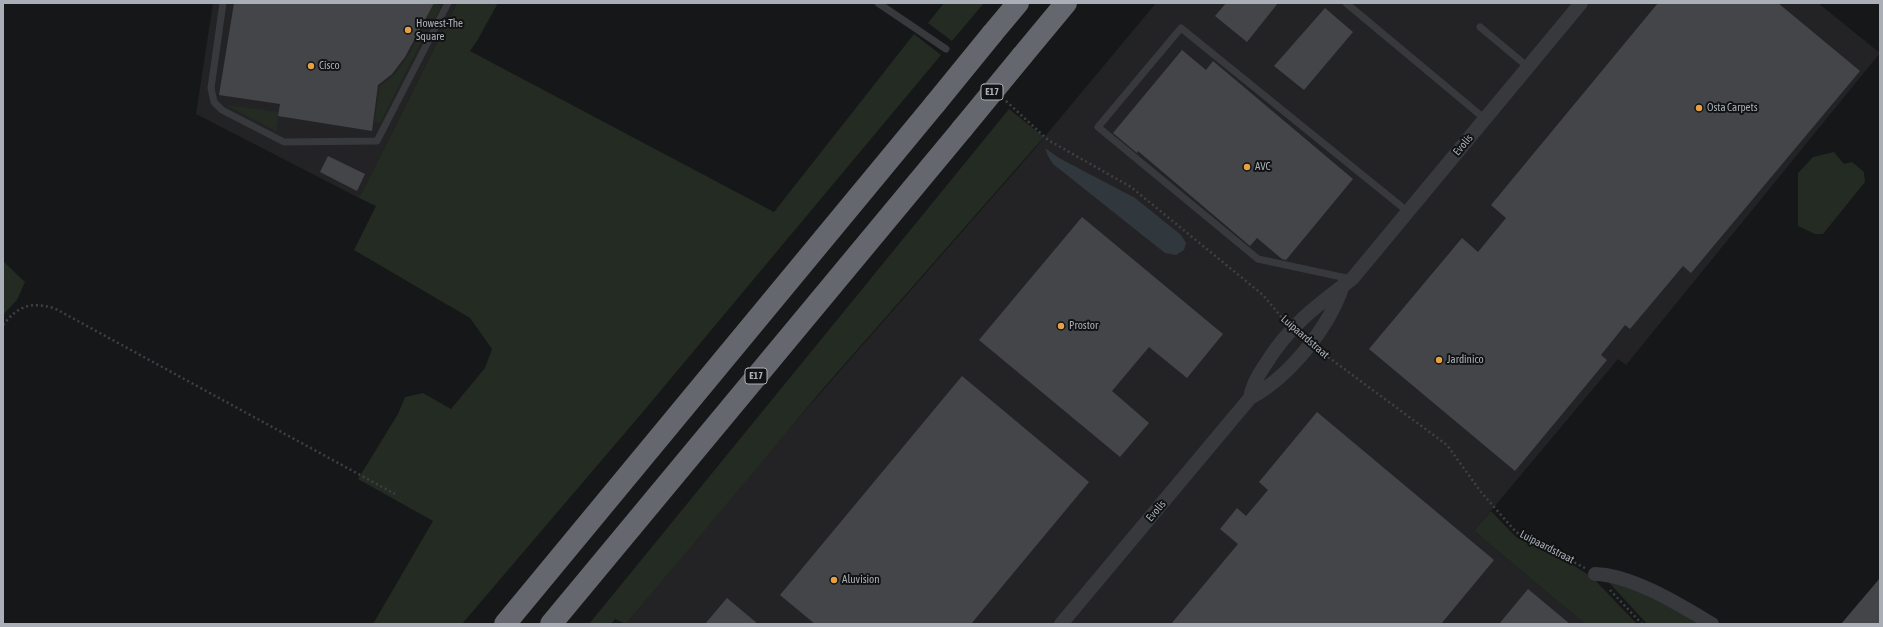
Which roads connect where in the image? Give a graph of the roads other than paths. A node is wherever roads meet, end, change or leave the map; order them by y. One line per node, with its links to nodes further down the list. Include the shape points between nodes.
1 (223, 3): 2 (lane, via 212,88 214,102 222,110 284,142 377,141)
2 (448, 3)
3 (878, 3): 9 (lane)
4 (1018, 3): 16 (highway, bridge)
5 (1066, 3): 19 (highway, E17, bridge)
6 (1346, 3): 11 (lane)
7 (1581, 3): 10 (street, Evolis)
8 (1480, 28): 10 (lane)
9 (946, 49)
10 (1528, 67): 11 (street, Evolis)
11 (1485, 119): 12 (street, Evolis)
12 (1407, 211): 13 (street, Evolis); 13 (lane, via 1181,28 1098,127 1258,259)
13 (1347, 282): 14 (street, Evolis, via 1310,344 1292,365 1260,393); 14 (street, Evolis, via 1292,328 1274,350 1251,388)
14 (1250, 398): 20 (street, Evolis)
15 (1595, 574): 21 (street, via 1603,574 1651,591)
16 (535, 590): 17 (highway); 18 (highway)
17 (494, 624)
18 (505, 624)
19 (551, 624)
20 (1061, 624)
21 (1712, 624)

